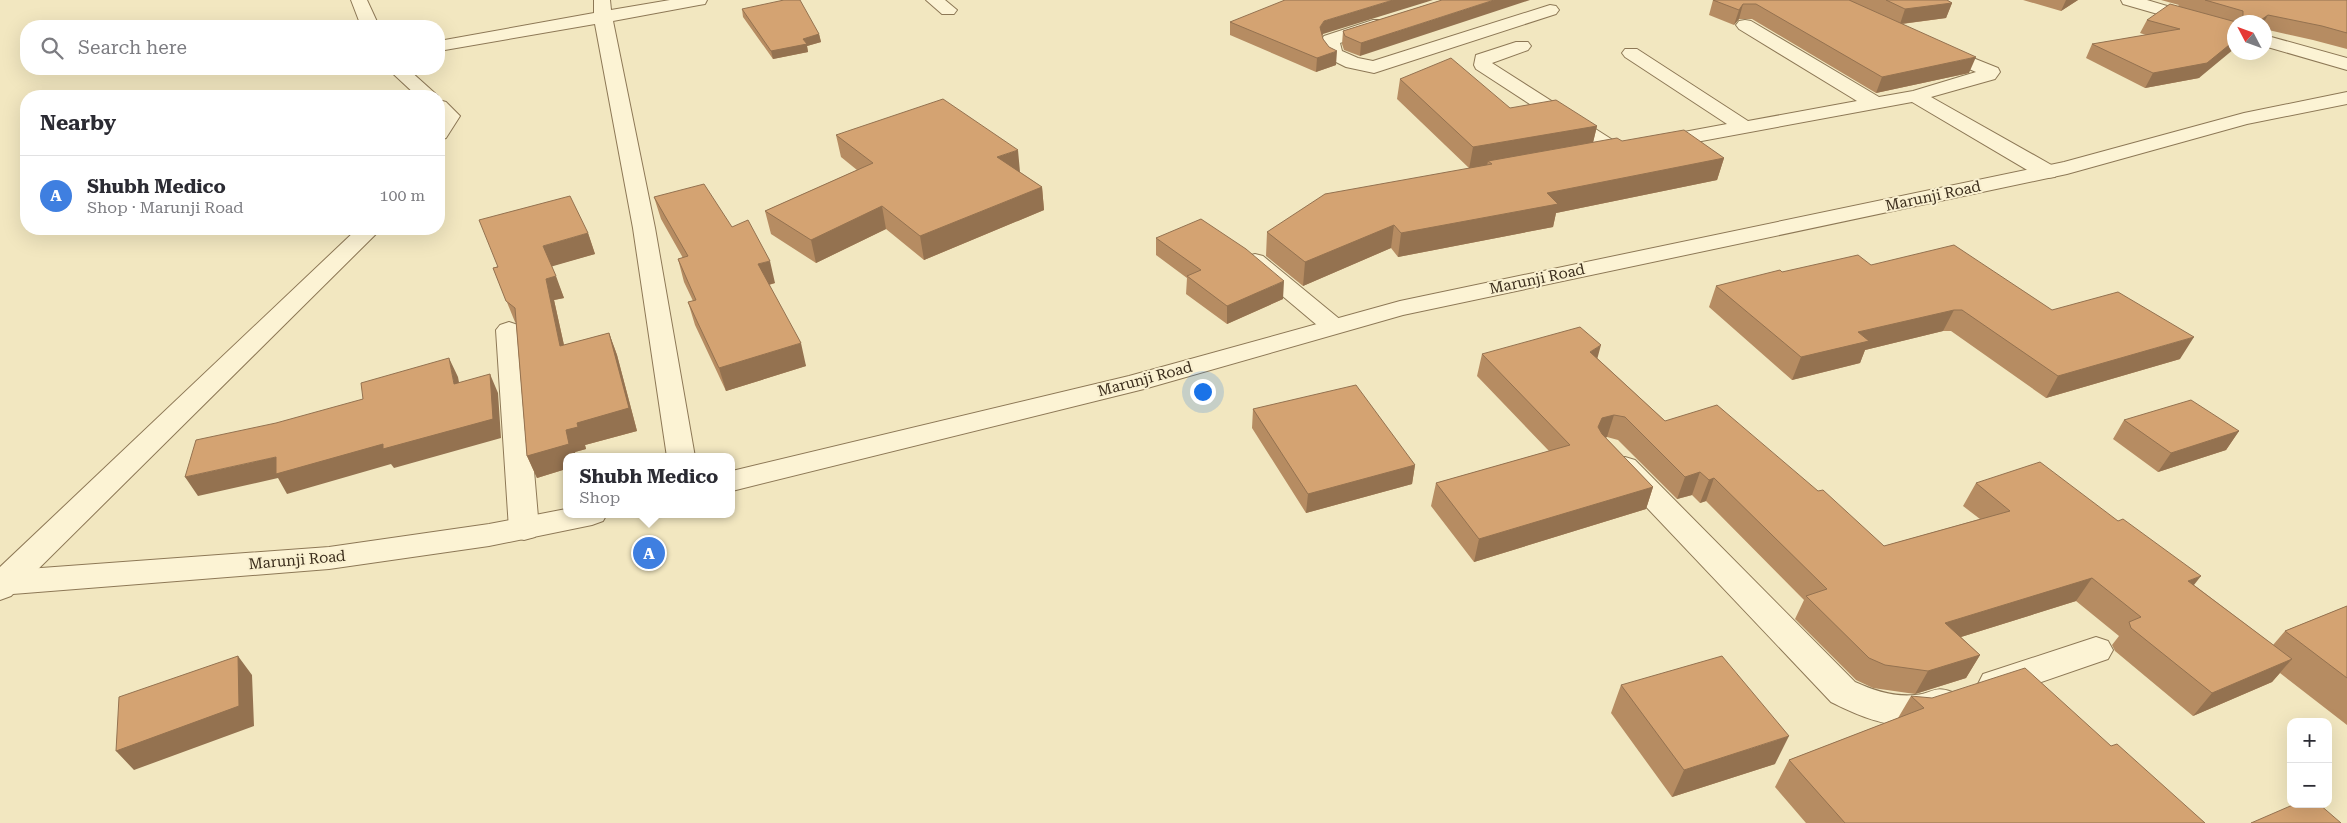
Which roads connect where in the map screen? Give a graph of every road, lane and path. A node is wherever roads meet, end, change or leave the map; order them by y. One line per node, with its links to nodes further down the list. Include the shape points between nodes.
1 (359, 0): 6 (street)
2 (699, 0): 4 (street)
3 (2129, 0): 9 (street)
4 (602, 8): 12 (street); 32 (street, via 644,228)
5 (1550, 10): 7 (street, via 1374,67 1353,63 1334,54 1330,40)
6 (367, 20)
7 (1393, 20)
8 (1745, 25): 20 (street)
9 (2227, 29)
10 (2272, 42): 15 (street)
11 (1925, 43): 18 (street, via 1991,72)
12 (445, 45)
13 (1522, 46): 24 (street, via 1483,59 1483,65)
14 (1631, 54): 23 (street)
15 (2347, 64)
16 (405, 75): 17 (street)
17 (421, 90)
18 (1915, 96): 20 (street); 26 (street)
19 (2347, 98): 26 (street, Marunji Road, via 2252,117)
20 (1876, 103): 23 (street)
21 (445, 111): 22 (street, via 450,116)
22 (445, 124)
23 (1744, 126): 24 (street)
24 (1615, 151): 25 (street)
25 (1586, 156)
26 (2047, 172): 29 (street, Marunji Road, via 1400,308)
27 (364, 235): 36 (street)
28 (1236, 246): 29 (street)
29 (1333, 326): 33 (street, Marunji Road, via 1135,382)
30 (509, 330): 35 (street)
31 (1607, 448): 37 (street, via 1843,692 1867,704 1915,710)
32 (680, 453)
33 (735, 480)
34 (574, 518): 35 (street, Marunji Road)
35 (524, 529): 36 (street, Marunji Road, via 329,558)
36 (1, 585)
37 (2096, 650)

